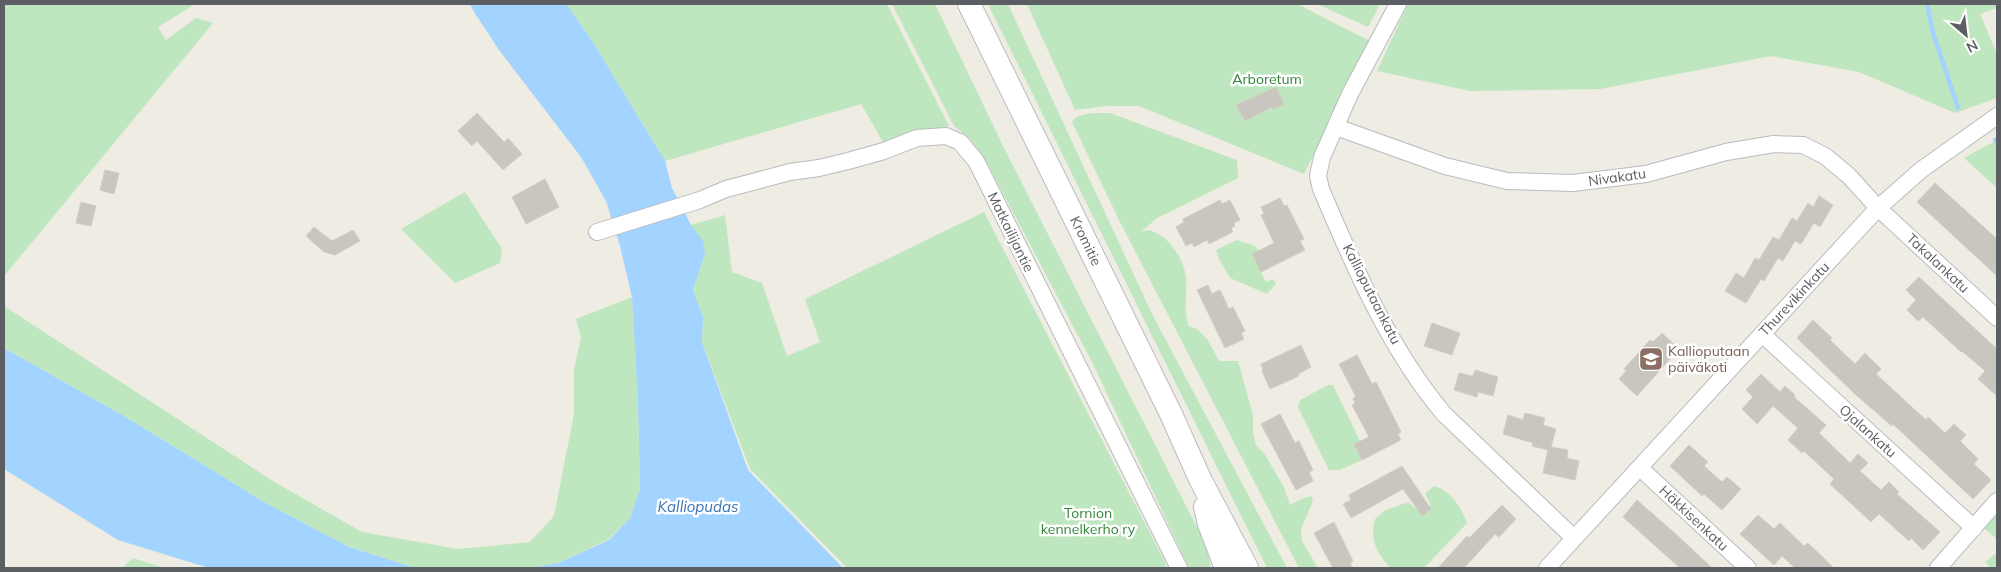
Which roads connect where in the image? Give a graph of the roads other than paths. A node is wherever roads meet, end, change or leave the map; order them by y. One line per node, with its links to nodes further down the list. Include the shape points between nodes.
1 (969, 4): 10 (main road, Kromitie)
2 (1398, 4): 4 (street, Kallioputaankatu)
3 (1997, 116): 5 (street, Thurevikinkatu, via 1921,170)
4 (1336, 127): 5 (street, Nivakatu, via 1445,166 1506,181 1573,183 1646,174 1726,152 1774,144 1803,145 1826,156); 13 (street, Kallioputaankatu, via 1322,157 1318,176 1384,324 1426,392 1444,414)
5 (1878, 208): 7 (street, Takalankatu); 8 (street, Thurevikinkatu)
6 (597, 232): 14 (street, Matkailijantie, via 726,190 781,174 848,161 917,138 946,136 960,142 976,161)
7 (1997, 318)
8 (1762, 334): 9 (street, Thurevikinkatu); 12 (street, Ojalankatu)
9 (1640, 468): 13 (street, Thurevikinkatu); 18 (street, Häkkisenkatu)
10 (1200, 479): 15 (main road, Kromitie, via 1209,524); 16 (main road, Kromitie)
11 (1997, 501): 12 (street)
12 (1974, 528): 19 (street)
13 (1574, 538): 17 (street, Thurevikinkatu)
14 (1179, 568)
15 (1226, 568)
16 (1247, 568)
17 (1547, 568)
18 (1748, 568)
19 (1938, 568)

